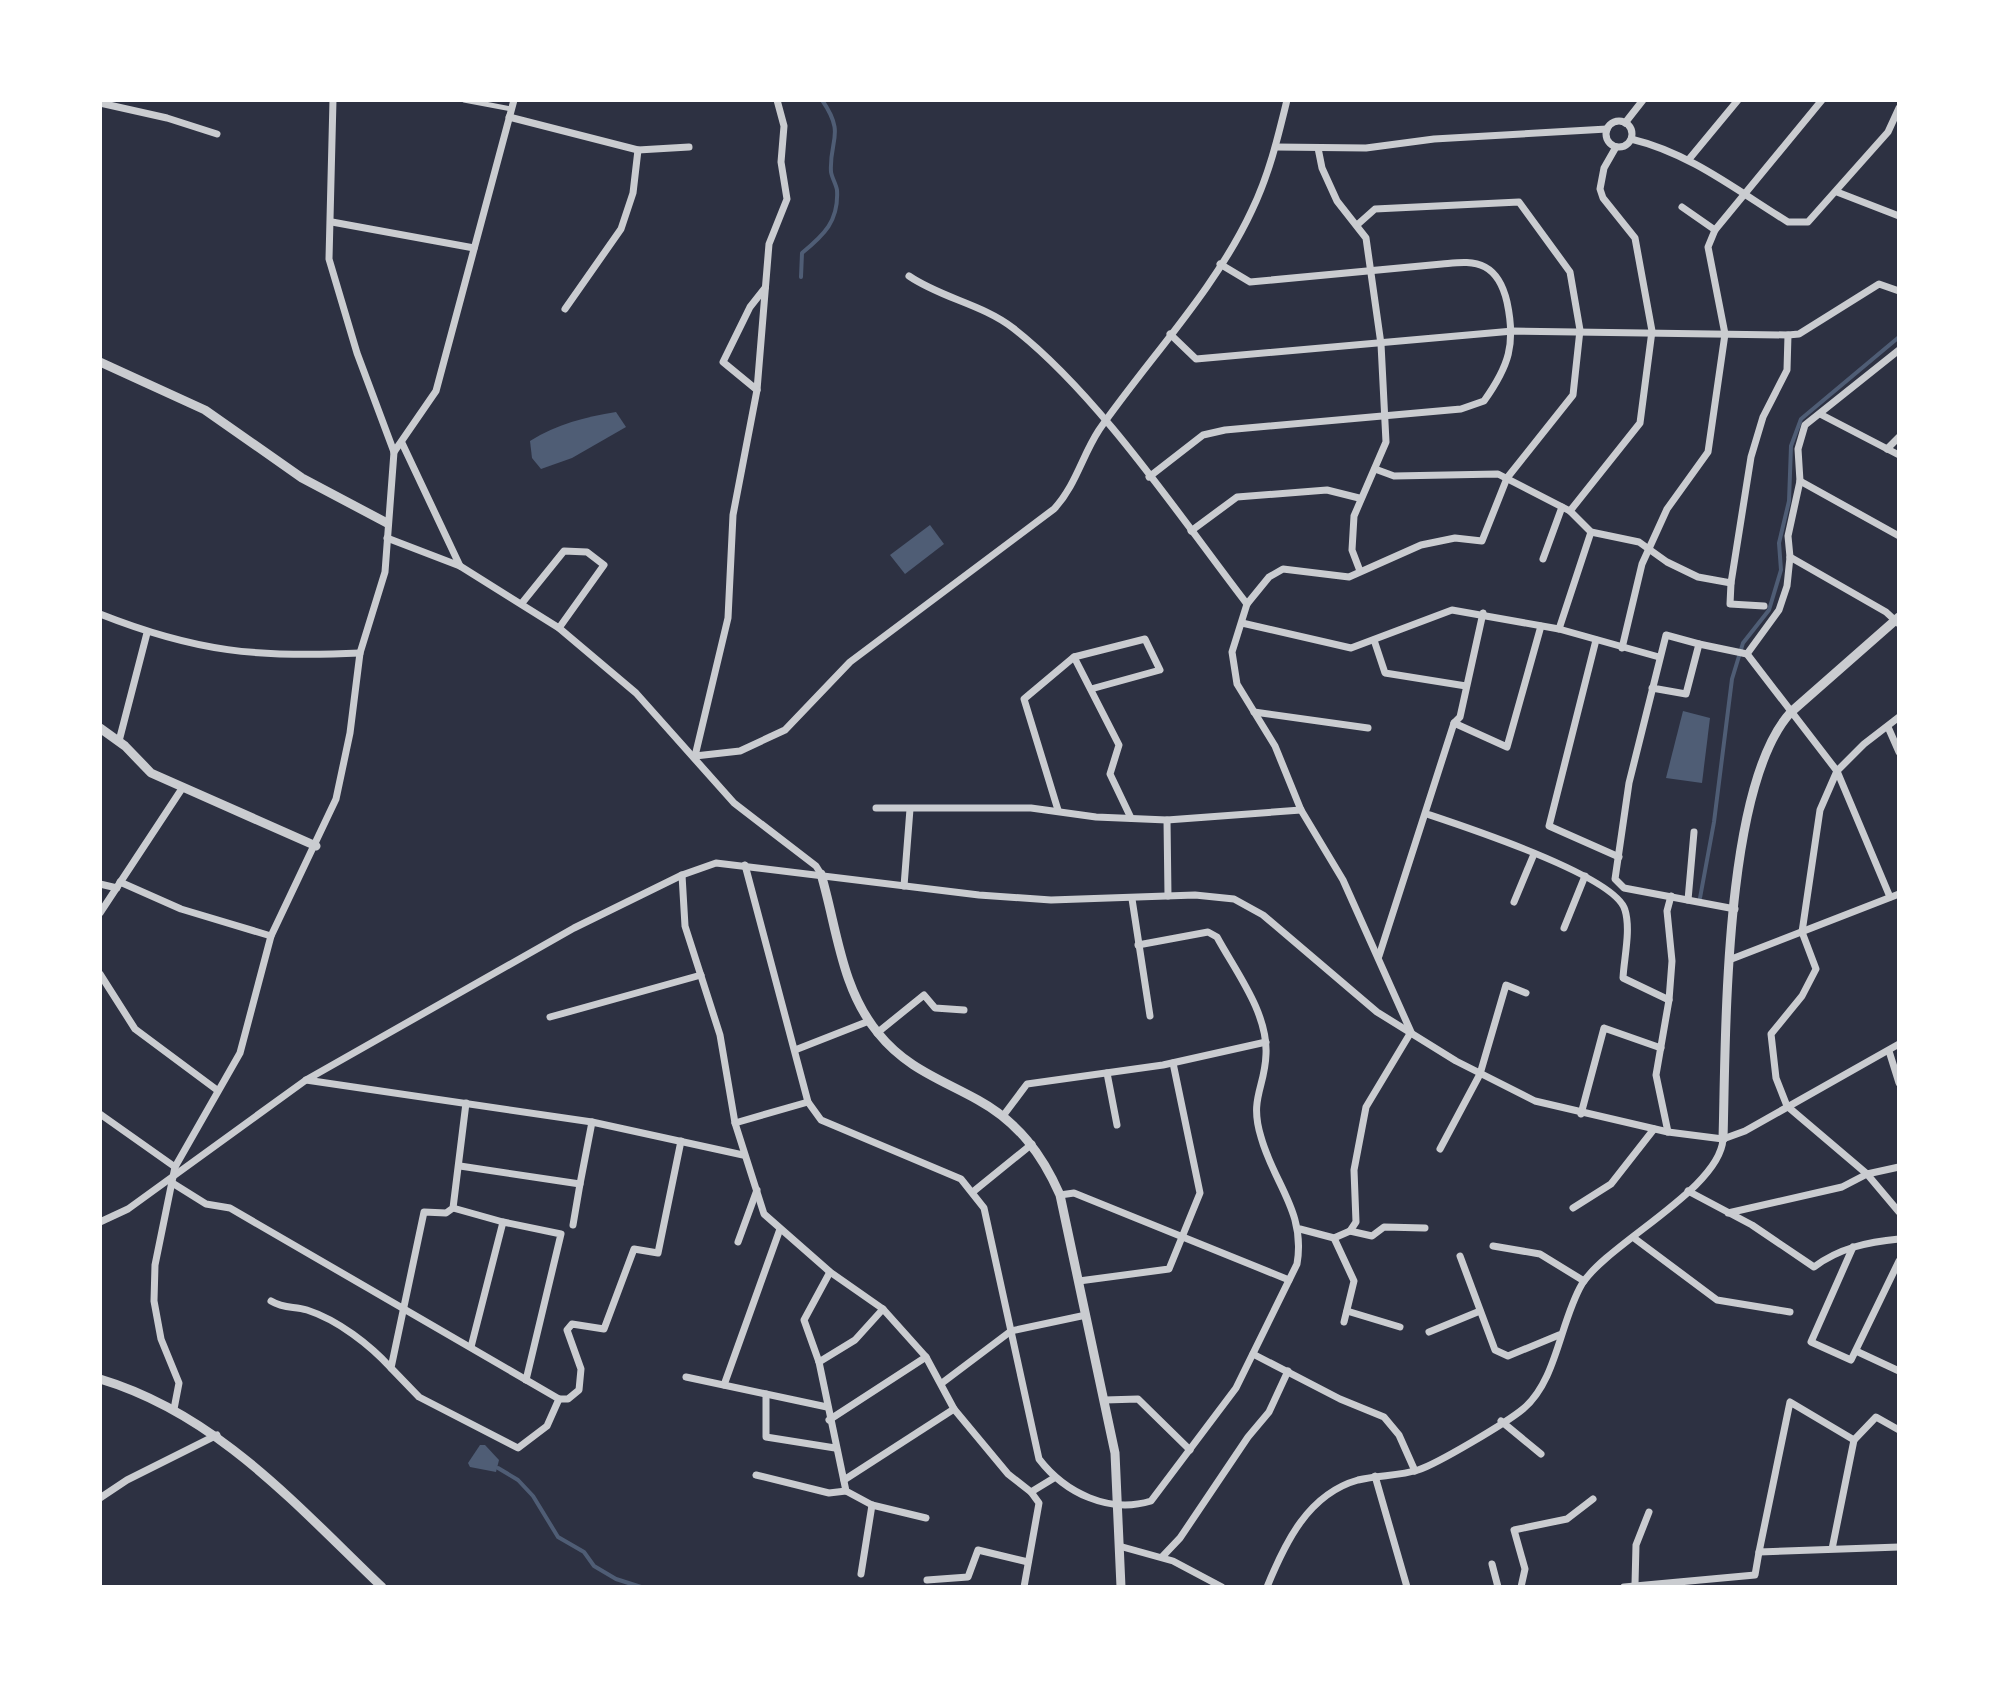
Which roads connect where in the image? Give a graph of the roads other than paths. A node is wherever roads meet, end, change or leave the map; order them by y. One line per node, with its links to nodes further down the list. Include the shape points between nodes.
1 (333, 100): 26 (street)
2 (464, 100): 11 (street)
3 (514, 100): 11 (street)
4 (777, 100): 33 (street, via 784,126 781,162 787,199 769,244)
5 (1287, 100): 17 (street)
6 (1643, 100): 12 (street)
7 (1738, 100): 21 (street)
8 (1822, 100): 23 (street)
9 (100, 103): 14 (street)
10 (1899, 108): 22 (street, via 1888,132)
11 (510, 113): 20 (street); 29 (street)
12 (1625, 123): 13 (street); 15 (street)
13 (1607, 129): 18 (street, via 1607,138); 19 (street)
14 (217, 134)
15 (1631, 139): 18 (street); 21 (street)
16 (689, 147): 20 (street)
17 (1276, 147): 19 (street); 30 (street, via 1252,211)
18 (1616, 147): 38 (street, via 1600,189 1635,238)
19 (1318, 148): 27 (street, via 1337,201)
20 (638, 150): 35 (street, via 633,193 621,229)
21 (1690, 158): 23 (street)
22 (1837, 192): 23 (street, via 1808,222 1799,223 1788,222); 25 (street)
23 (1743, 195): 28 (street)
24 (1682, 207): 28 (street)
25 (1899, 216)
26 (332, 222): 29 (street); 52 (street, via 329,259)
27 (1357, 225): 31 (street, via 1366,238); 36 (street, via 1375,209 1519,202 1570,272)
28 (1715, 230): 40 (street, via 1708,247)
29 (474, 248): 50 (street, via 436,391)
30 (1220, 264): 31 (street, via 1250,282); 39 (street)
31 (1372, 271): 37 (street, via 1467,262 1484,266 1505,291); 42 (street)
32 (909, 276): 48 (street, via 1013,328)
33 (765, 288): 45 (street); 45 (street, via 723,362)
34 (1899, 291): 41 (street, via 1879,284 1799,334)
35 (565, 309)
36 (1580, 330): 37 (street); 38 (street); 56 (street, via 1573,395)
37 (1513, 331): 42 (street); 46 (street, via 1508,360 1484,401 1461,409)
38 (1652, 331): 40 (street); 59 (street, via 1640,423)
39 (1170, 334): 42 (street, via 1196,359); 48 (street)
40 (1725, 334): 41 (street); 65 (street, via 1708,452 1667,509)
41 (1788, 335): 70 (street, via 1787,370 1763,417 1751,457)
42 (1381, 344): 46 (street)
43 (1899, 350): 47 (street)
44 (100, 362): 60 (street, via 205,410 302,478)
45 (757, 390): 102 (street, via 733,515 728,618)
46 (1386, 414): 54 (street, via 1386,442); 55 (street, via 1203,435)
47 (1820, 414): 51 (street); 57 (street, via 1805,425 1798,449)
48 (1105, 422): 55 (street); 102 (street, via 1054,509 850,662 785,730 740,751)
49 (1899, 437): 51 (street)
50 (402, 443): 52 (street); 68 (street)
51 (1887, 449): 53 (street)
52 (394, 452): 60 (street)
53 (1899, 455)
54 (1375, 469): 56 (street, via 1394,476); 58 (street)
55 (1149, 477): 61 (street)
56 (1507, 478): 59 (street); 69 (street, via 1482,541 1455,538 1421,545)
57 (1800, 481): 63 (street); 66 (street, via 1788,536)
58 (1359, 498): 61 (street, via 1327,490 1237,497); 69 (street, via 1351,535)
59 (1566, 509): 62 (street); 67 (street)
60 (387, 523): 64 (street)
61 (1191, 531): 72 (street)
62 (1591, 532): 65 (street, via 1639,542); 79 (street)
63 (1899, 536)
64 (387, 538): 68 (street); 86 (street, via 385,572)
65 (1650, 550): 70 (street, via 1698,577); 85 (street)
66 (1790, 557): 76 (street); 87 (street, via 1779,610)
67 (1543, 559)
68 (460, 566): 71 (street)
69 (1360, 571): 72 (street, via 1333,577 1283,569 1269,577)
70 (1731, 583): 73 (street, via 1730,604)
71 (522, 603): 80 (street); 80 (street, via 564,551 587,552 604,565)
72 (1247, 604): 77 (street)
73 (1764, 606)
74 (1483, 613): 78 (street); 82 (street, via 1452,610); 90 (street)
75 (100, 614): 81 (street)
76 (1898, 621): 94 (street)
77 (1242, 623): 82 (street, via 1351,648); 93 (street, via 1232,667)
78 (1541, 626): 79 (street); 96 (street, via 1507,747)
79 (1559, 629): 83 (street)
80 (562, 631): 102 (street, via 636,693)
81 (147, 633): 86 (street, via 258,655); 100 (street)
82 (1374, 640): 90 (street, via 1385,673)
83 (1596, 640): 85 (street); 115 (street, via 1549,826)
84 (1699, 644): 87 (street); 89 (street, via 1666,635); 91 (street, via 1686,694)
85 (1622, 648): 89 (street)
86 (360, 653): 113 (street, via 344,768)
87 (1747, 654): 94 (street)
88 (1074, 657): 92 (street); 92 (street, via 1145,639 1160,670); 107 (street, via 1024,699)
89 (1659, 657): 91 (street)
90 (1466, 686): 96 (street)
91 (1652, 688): 115 (street, via 1629,783)
92 (1091, 689): 110 (street, via 1119,745 1110,774)
93 (1254, 712): 99 (street); 108 (street, via 1275,746)
94 (1791, 712): 103 (street); 130 (street, via 1772,738 1750,797)
95 (1899, 717): 97 (street)
96 (1454, 723): 109 (street)
97 (1888, 727): 101 (street); 103 (street)
98 (100, 728): 100 (street)
99 (1368, 728)
100 (119, 741): 104 (street, via 151,773)
101 (1899, 752)
102 (695, 756): 117 (street, via 734,803)
103 (1837, 771): 126 (street); 133 (street, via 1820,810)
104 (183, 787): 113 (street); 121 (street)
105 (876, 808): 106 (street)
106 (910, 809): 107 (street); 122 (street)
107 (1058, 810): 110 (street)
108 (1301, 810): 111 (street); 136 (street, via 1343,880)
109 (1427, 814): 114 (street); 136 (street)
110 (1131, 818): 111 (street)
111 (1167, 820): 124 (street)
112 (1694, 832): 128 (street)
113 (316, 846): 134 (street)
114 (1534, 854): 119 (street); 129 (street)
115 (1619, 857): 125 (street, via 1615,879 1624,888)
116 (745, 865): 117 (street); 118 (street, via 716,863); 151 (street)
117 (821, 874): 122 (street); 145 (street, via 847,977)
118 (682, 875): 139 (street, via 685,926); 156 (street, via 574,928)
119 (1585, 876): 132 (street); 141 (street, via 1619,898 1625,908 1623,978)
120 (100, 884): 121 (street)
121 (119, 885): 131 (street); 134 (street)
122 (904, 886): 127 (street, via 1051,900)
123 (1899, 894): 126 (street)
124 (1168, 896): 127 (street); 146 (street, via 1213,895 1251,906 1377,1012)
125 (1671, 896): 128 (street); 141 (street)
126 (1890, 897): 133 (street)
127 (1132, 899): 135 (street)
128 (1688, 900): 130 (street)
129 (1514, 902)
130 (1735, 909): 137 (street)
131 (100, 913)
132 (1564, 928)
133 (1802, 932): 137 (street); 161 (street, via 1816,969 1771,1034 1776,1078)
134 (271, 936): 158 (street, via 240,1053)
135 (1138, 945): 143 (street); 148 (street, via 1208,932 1217,937 1259,1014)
136 (1379, 956): 146 (street)
137 (1729, 960): 170 (street)
138 (100, 974): 158 (street, via 135,1029)
139 (701, 975): 144 (street); 166 (street, via 720,1035)
140 (1526, 993): 155 (street, via 1506,985)
141 (1669, 1000): 150 (street)
142 (964, 1010): 147 (street, via 935,1008 924,995)
143 (1150, 1016)
144 (550, 1017)
145 (869, 1021): 147 (street); 151 (street)
146 (1411, 1032): 155 (street); 195 (street, via 1366,1107 1354,1170 1356,1222)
147 (877, 1033): 164 (street, via 913,1068)
148 (1266, 1042): 153 (street); 194 (street, via 1254,1109 1261,1140)
149 (1899, 1044): 152 (street)
150 (1661, 1048): 163 (street, via 1604,1028); 169 (street, via 1656,1075)
151 (795, 1050): 159 (street)
152 (1889, 1051): 157 (street); 161 (street)
153 (1173, 1063): 154 (street); 196 (street, via 1200,1193)
154 (1107, 1073): 164 (street, via 1027,1084); 167 (street)
155 (1480, 1074): 163 (street, via 1535,1101); 173 (street)
156 (306, 1080): 160 (street); 177 (street)
157 (1899, 1083)
158 (217, 1090): 177 (street)
159 (808, 1102): 166 (street); 182 (street, via 821,1120 961,1179)
160 (466, 1103): 165 (street); 175 (street)
161 (1787, 1106): 170 (street); 178 (street)
162 (100, 1114): 177 (street)
163 (1581, 1114): 168 (street)
164 (1003, 1116): 172 (street)
165 (592, 1122): 171 (street); 180 (street)
166 (735, 1123): 174 (street)
167 (1117, 1125)
168 (1654, 1129): 169 (street); 186 (street, via 1611,1184)
169 (1668, 1132): 170 (street)
170 (1723, 1139): 183 (street, via 1720,1158)
171 (681, 1141): 174 (street); 235 (street, via 658,1253 634,1249 604,1329 572,1324 567,1330 581,1369 579,1390)
172 (1032, 1144): 182 (street); 184 (street)
173 (1440, 1149)
174 (743, 1155): 181 (street)
175 (460, 1166): 180 (street); 185 (street)
176 (1899, 1167): 178 (street)
177 (176, 1170): 179 (street); 189 (street, via 128,1209)
178 (1867, 1174): 187 (street); 188 (street, via 1842,1187)
179 (174, 1184): 210 (street, via 206,1204 230,1208); 238 (street, via 155,1265 154,1301 161,1339 179,1383)
180 (580, 1184): 191 (street)
181 (758, 1188): 193 (street, via 764,1214); 200 (street)
182 (974, 1191): 218 (street, via 984,1208)
183 (1688, 1191): 188 (street); 198 (street)
184 (1060, 1195): 196 (street, via 1074,1193); 207 (street)
185 (453, 1208): 190 (street); 210 (street, via 424,1212)
186 (1573, 1208)
187 (1899, 1212)
188 (1728, 1213): 202 (street, via 1814,1267)
189 (100, 1222)
190 (503, 1222): 221 (street); 231 (street, via 561,1234)
191 (573, 1225)
192 (1425, 1228): 195 (street, via 1384,1227 1372,1236)
193 (780, 1229): 205 (street); 233 (street)
194 (1300, 1229): 197 (street); 206 (street, via 1297,1264)
195 (1350, 1231): 197 (street)
196 (1183, 1237): 206 (street); 207 (street, via 1169,1269)
197 (1334, 1238): 212 (street, via 1354,1281)
198 (1634, 1238): 208 (street); 214 (street, via 1717,1300)
199 (1899, 1239): 202 (street)
200 (738, 1242)
201 (1493, 1246): 208 (street, via 1540,1254)
202 (1853, 1247): 222 (street, via 1811,1342 1851,1360)
203 (1460, 1256): 213 (street)
204 (1899, 1261): 222 (street)
205 (830, 1272): 211 (street); 225 (street, via 804,1320)
206 (1289, 1280): 223 (street)
207 (1079, 1281): 215 (street)
208 (1584, 1281): 220 (street)
209 (271, 1301): 226 (street, via 284,1309 307,1310 371,1346)
210 (403, 1308): 221 (street); 226 (street)
211 (883, 1309): 224 (street); 225 (street, via 855,1340)
212 (1347, 1311): 216 (street); 217 (street)
213 (1480, 1311): 219 (street); 220 (street, via 1495,1350 1508,1356)
214 (1790, 1312)
215 (1086, 1315): 218 (street); 236 (street)
216 (1344, 1322)
217 (1400, 1327)
218 (1011, 1331): 232 (street); 251 (street, via 1039,1459)
219 (1429, 1332)
220 (1559, 1335): 241 (street, via 1533,1397)
221 (471, 1347): 231 (street)
222 (1856, 1351): 228 (street)
223 (1253, 1354): 227 (street); 246 (street, via 1236,1388)
224 (926, 1357): 232 (street); 240 (street)
225 (819, 1362): 237 (street)
226 (391, 1368): 235 (street, via 419,1397 518,1448 547,1426)
227 (1288, 1371): 248 (street, via 1384,1417 1399,1435); 265 (street, via 1269,1412)
228 (1899, 1371)
229 (686, 1377): 233 (street)
230 (100, 1379): 238 (street)
231 (526, 1380): 235 (street)
232 (942, 1383): 239 (street)
233 (724, 1385): 234 (street)
234 (766, 1394): 237 (street); 245 (street, via 766,1437)
235 (559, 1399)
236 (1105, 1400): 246 (street, via 1138,1399); 258 (street, via 1115,1453)
237 (827, 1407): 240 (street)
238 (174, 1409): 243 (street)
239 (954, 1409): 252 (street); 254 (street, via 1008,1474)
240 (829, 1420): 245 (street)
241 (1501, 1421): 247 (street); 248 (street)
242 (1899, 1430): 244 (street, via 1876,1417)
243 (217, 1435): 255 (street); 271 (street)
244 (1854, 1440): 263 (street); 264 (street, via 1790,1402)
245 (835, 1448): 252 (street)
246 (1190, 1450): 258 (street, via 1151,1501)
247 (1541, 1454)
248 (1415, 1471): 250 (street)
249 (756, 1475): 253 (street, via 829,1493)
250 (1375, 1476): 275 (street, via 1334,1492 1296,1525); 276 (street)
251 (1054, 1478): 254 (street); 258 (street)
252 (844, 1480): 253 (street)
253 (846, 1491): 257 (street)
254 (1031, 1492): 266 (street, via 1039,1503)
255 (100, 1498)
256 (1593, 1499): 278 (street, via 1567,1519 1514,1530 1525,1569)
257 (872, 1505): 260 (street); 268 (street)
258 (1117, 1507): 261 (street)
259 (1649, 1512): 270 (street, via 1636,1545)
260 (926, 1518)
261 (1119, 1546): 265 (street); 273 (street)
262 (1899, 1547): 263 (street)
263 (1832, 1549): 264 (street)
264 (1759, 1552): 270 (street, via 1755,1575)
265 (1162, 1557): 274 (street)
266 (1028, 1562): 269 (street, via 978,1550 968,1577); 272 (street)
267 (1492, 1564): 277 (street)
268 (861, 1574)
269 (927, 1580)
270 (1635, 1584): 279 (street)
271 (382, 1587)
272 (1024, 1587)
273 (1121, 1587)
274 (1222, 1587)
275 (1267, 1587)
276 (1407, 1587)
277 (1498, 1587)
278 (1521, 1587)
279 (1624, 1587)

